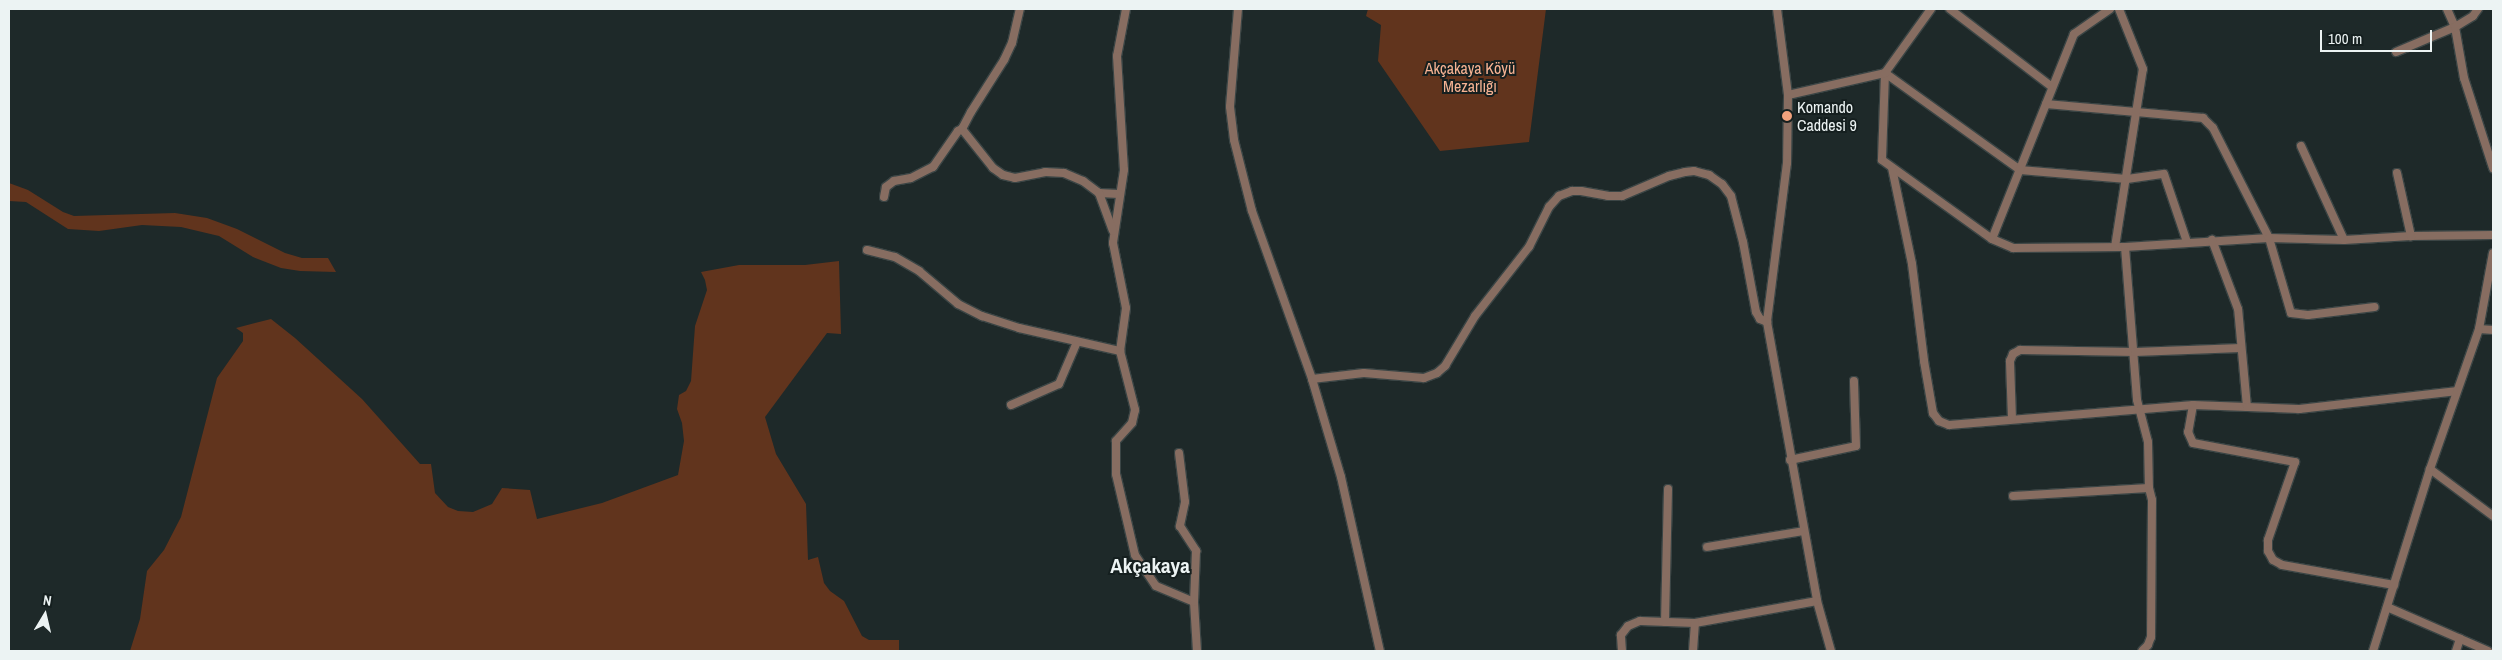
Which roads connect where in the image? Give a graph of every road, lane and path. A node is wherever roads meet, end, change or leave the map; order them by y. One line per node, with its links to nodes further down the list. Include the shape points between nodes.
1 (1020, 9): 18 (street, via 1004,60)
2 (1126, 9): 26 (street, via 1117,56 1124,145 1124,170)
3 (1238, 9): 48 (street, via 1230,107 1234,140 1252,211)
4 (1777, 9): 15 (street)
5 (1931, 9): 13 (street)
6 (1950, 9): 14 (street)
7 (2110, 9): 14 (street, via 2074,34)
8 (2119, 9): 17 (street, via 2143,69)
9 (2447, 9): 11 (street)
10 (2478, 9): 11 (street)
11 (2455, 27): 12 (street); 21 (street, via 2464,78)
12 (2396, 52)
13 (1886, 73): 15 (street); 20 (street, via 1882,160); 22 (street)
14 (2052, 87): 16 (street)
15 (1788, 95): 41 (street, via 1787,163)
16 (2046, 104): 17 (street); 22 (street)
17 (2138, 113): 24 (street); 31 (street, via 2196,116 2209,122)
18 (962, 129): 25 (street, via 993,168 1003,175 1015,178 1045,172 1064,173); 27 (street, via 933,167 922,174 894,181 886,187)
19 (2301, 146): 34 (street)
20 (1892, 168): 32 (street); 55 (street, via 1912,264 1933,413 1939,421 1949,425)
21 (2493, 168)
22 (2020, 170): 24 (street); 32 (street)
23 (2398, 173): 30 (street)
24 (2127, 179): 35 (street, via 2164,174); 36 (street)
25 (1099, 193): 26 (street); 28 (street)
26 (1119, 194): 28 (street)
27 (884, 196)
28 (1113, 232): 46 (street, via 1126,308)
29 (2493, 235): 30 (street)
30 (2411, 236): 34 (street)
31 (2269, 238): 33 (street); 34 (street); 40 (street, via 2291,313 2308,316)
32 (1992, 239): 36 (street, via 2013,248)
33 (2212, 240): 35 (street); 45 (street, via 2238,309)
34 (2344, 240)
35 (2188, 242): 37 (street)
36 (2115, 247): 37 (street)
37 (2125, 247): 47 (street)
38 (867, 250): 44 (street, via 895,257 911,266 958,304 982,316)
39 (2493, 253): 42 (street)
40 (2376, 307)
41 (1767, 322): 48 (street, via 1756,312 1743,242 1730,196 1722,184 1709,175 1685,172 1622,196 1581,191 1559,196 1549,207 1529,247 1475,316 1437,374 1424,378 1364,373); 57 (street)
42 (2479, 329): 43 (street); 50 (street)
43 (2493, 330)
44 (1077, 342): 46 (street); 51 (street, via 1059,384)
45 (2241, 348): 47 (street); 53 (street)
46 (1120, 351): 67 (street, via 1135,410 1132,423 1116,442 1116,474 1133,550 1156,586)
47 (2135, 352): 54 (street); 55 (street, via 2016,352 2010,361)
48 (1312, 379): 73 (street, via 1341,477)
49 (1854, 381): 57 (street, via 1856,446)
50 (2456, 391): 53 (street, via 2299,409); 58 (street)
51 (1011, 405)
52 (2193, 405): 53 (street); 54 (street); 65 (street, via 2188,432 2193,443 2295,462 2268,540 2272,560 2282,565)
53 (2247, 407)
54 (2139, 408): 55 (street); 59 (street, via 2149,450)
55 (2012, 419)
56 (1179, 453): 67 (street, via 1185,502 1180,526 1196,551)
57 (1790, 460): 63 (street)
58 (2430, 468): 62 (street); 65 (street)
59 (2149, 488): 61 (street); 77 (street, via 2152,500 2151,637)
60 (1668, 489): 69 (street)
61 (2013, 496)
62 (2493, 516)
63 (1804, 531): 64 (street); 66 (street)
64 (1707, 547)
65 (2394, 585): 68 (street)
66 (1816, 601): 70 (street); 76 (street)
67 (1194, 602): 72 (street)
68 (2387, 607): 71 (street); 78 (street)
69 (1665, 622): 70 (street); 74 (street, via 1640,621 1628,626 1621,635)
70 (1695, 623): 75 (street)
71 (2460, 639): 79 (street); 80 (street)
72 (1197, 651)
73 (1380, 651)
74 (1622, 651)
75 (1693, 651)
76 (1831, 651)
77 (2142, 651)
78 (2373, 651)
79 (2456, 651)
80 (2488, 651)

